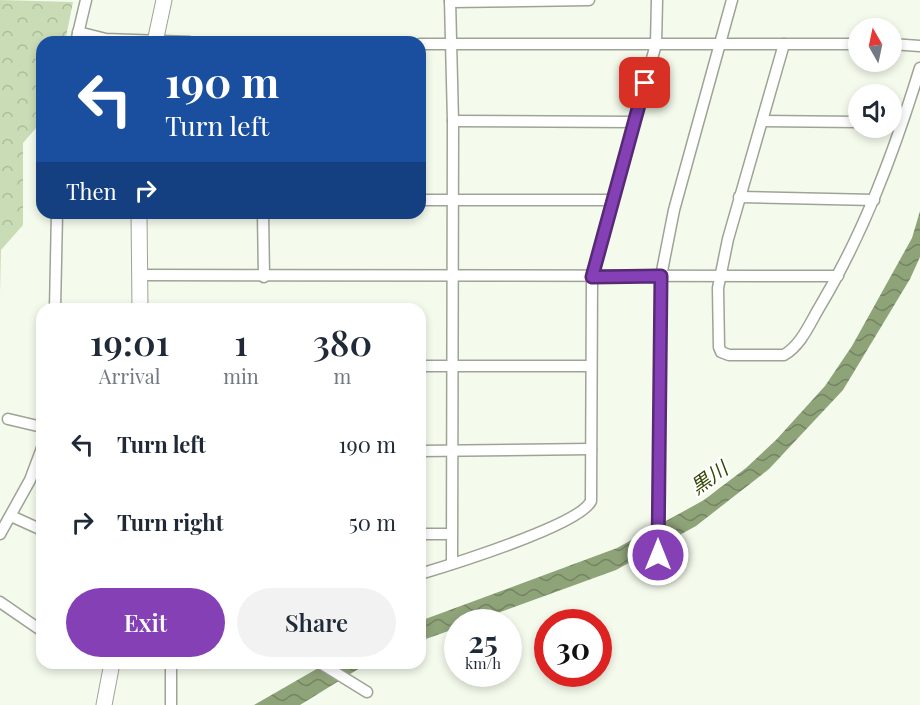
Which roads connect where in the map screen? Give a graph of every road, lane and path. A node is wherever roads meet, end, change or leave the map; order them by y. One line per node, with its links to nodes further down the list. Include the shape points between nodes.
1 (86, 0): 7 (street)
2 (164, 0): 8 (main road)
3 (589, 0): 6 (street)
4 (657, 0): 11 (street)
5 (732, 0): 12 (street)
6 (450, 1): 10 (street)
7 (77, 36)
8 (156, 36)
9 (426, 44): 10 (street)
10 (452, 44): 11 (street); 19 (street)
11 (657, 44): 12 (street); 20 (street)
12 (720, 44): 13 (street); 33 (street, via 674,210)
13 (784, 44): 14 (street); 18 (street)
14 (848, 44)
15 (902, 45): 16 (street)
16 (920, 46)
17 (920, 68): 22 (street)
18 (762, 121): 21 (street); 23 (street)
19 (453, 122): 20 (street); 25 (street)
20 (634, 122): 26 (street)
21 (848, 122)
22 (904, 122): 27 (street)
23 (739, 197): 27 (street); 34 (street)
24 (426, 200): 25 (street)
25 (452, 200): 26 (street); 32 (street)
26 (612, 200): 37 (street)
27 (874, 200): 35 (street)
28 (57, 219): 38 (street)
29 (139, 219): 31 (main road)
30 (263, 219): 36 (street)
31 (139, 275): 36 (street); 39 (main road)
32 (452, 275): 36 (street); 37 (street); 41 (street)
33 (661, 276): 34 (street); 37 (street); 56 (street)
34 (720, 276): 35 (street); 35 (street, via 718,336 722,352 776,356 784,355 799,342)
35 (838, 276)
36 (264, 277)
37 (592, 277): 42 (street)
38 (55, 303)
39 (140, 303)
40 (426, 366): 41 (street)
41 (452, 366): 42 (street); 47 (street)
42 (591, 366): 45 (street)
43 (8, 419): 44 (street)
44 (36, 426)
45 (591, 450): 47 (street); 54 (street, via 588,509 538,533)
46 (426, 451): 47 (street)
47 (452, 451): 53 (street)
48 (36, 461): 49 (street)
49 (11, 516): 50 (street); 51 (street)
50 (36, 527)
51 (0, 534)
52 (426, 534): 53 (street)
53 (451, 534): 54 (street)
54 (452, 564): 55 (street)
55 (426, 572)
56 (658, 576)
57 (0, 602): 58 (street)
58 (36, 627)
59 (111, 669): 63 (main road)
60 (171, 669): 64 (street)
61 (330, 669): 62 (street)
62 (367, 692)
63 (104, 705)
64 (171, 705)

